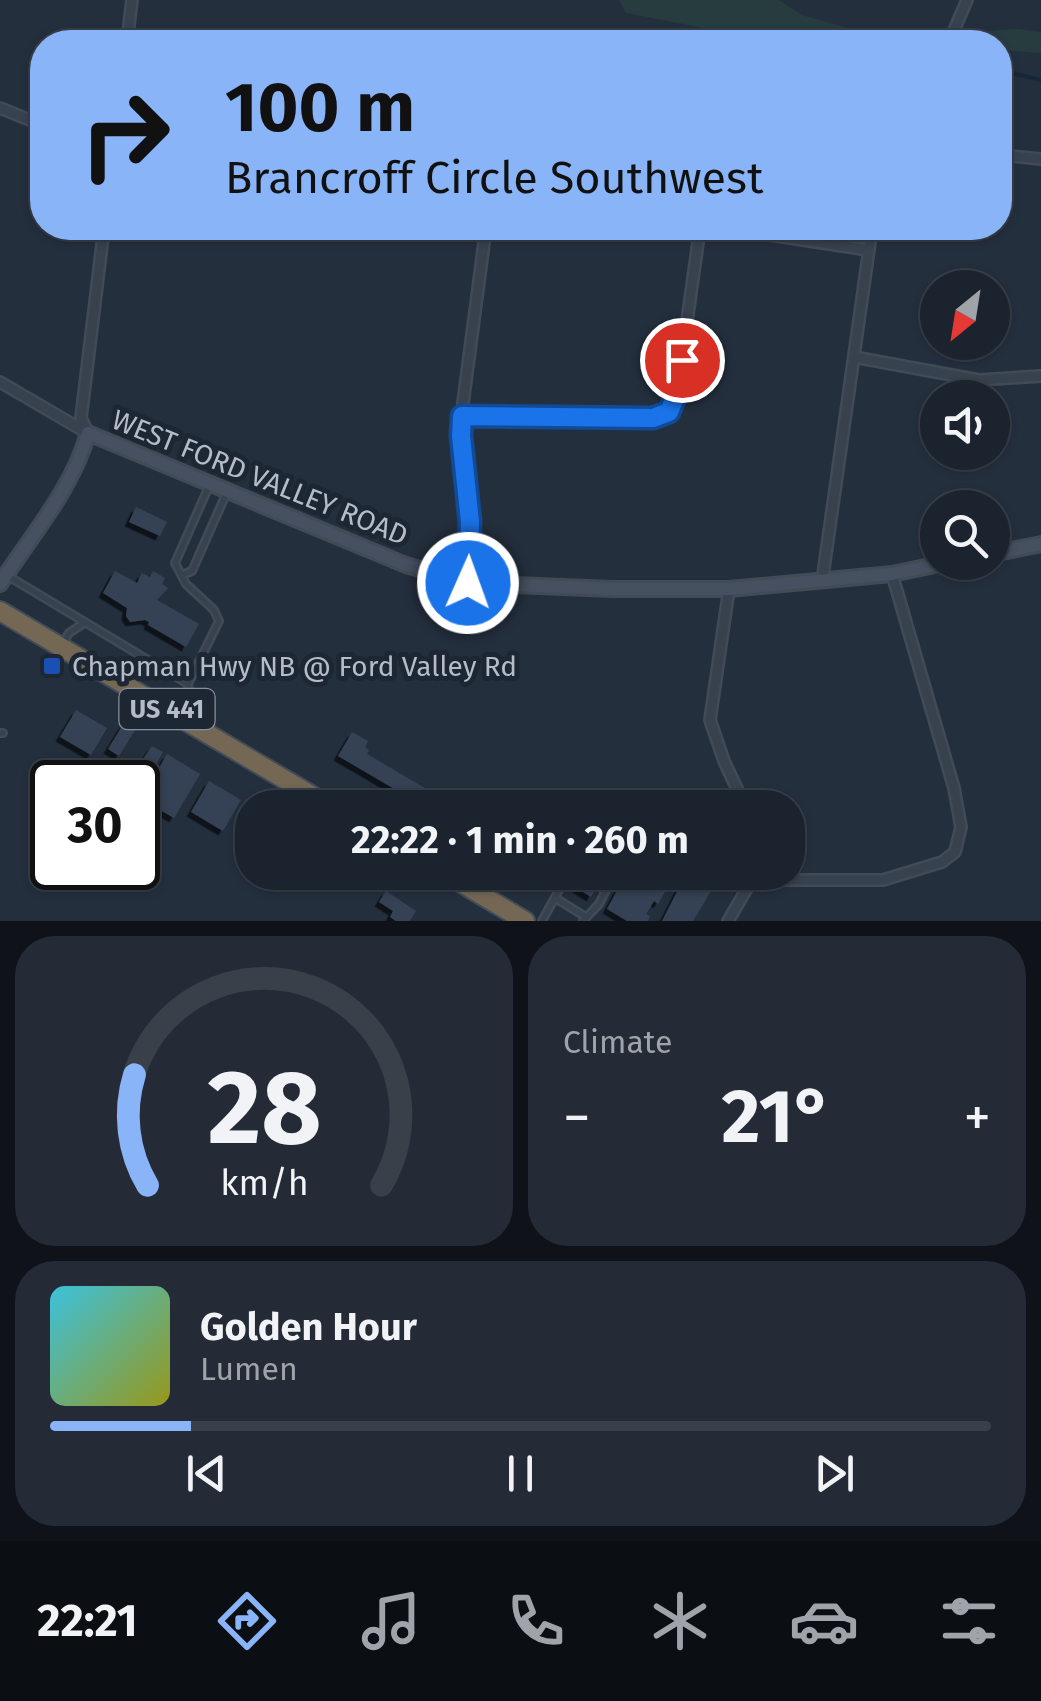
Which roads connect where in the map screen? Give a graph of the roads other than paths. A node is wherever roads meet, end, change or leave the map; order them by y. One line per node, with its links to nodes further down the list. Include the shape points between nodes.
1 (132, 0): 3 (street)
2 (967, 0): 4 (street)
3 (128, 30)
4 (954, 30)
5 (0, 108): 6 (street)
6 (30, 120)
7 (1012, 156): 8 (street)
8 (1041, 159)
9 (103, 240): 19 (street, via 81,418)
10 (484, 240): 18 (street)
11 (698, 240): 18 (street, via 669,412 653,418)
12 (803, 240): 14 (street)
13 (870, 240): 14 (street)
14 (868, 250): 15 (street)
15 (854, 357): 16 (street, via 979,380); 28 (street)
16 (1041, 376)
17 (0, 382): 19 (street)
18 (462, 416): 29 (street)
19 (88, 432): 20 (street, WEST FORD VALLEY ROAD); 27 (street, via 67,481)
20 (210, 483): 21 (street, WEST FORD VALLEY ROAD); 26 (lane, via 175,563)
21 (228, 490): 26 (lane, via 192,571); 29 (street, WEST FORD VALLEY ROAD)
22 (1041, 544): 23 (street)
23 (1010, 550)
24 (920, 568): 25 (street, WEST FORD VALLEY ROAD)
25 (892, 574): 28 (street, WEST FORD VALLEY ROAD); 38 (street, via 962,827 954,852 942,862 883,880)
26 (182, 575): 34 (lane, via 220,622)
27 (3, 579): 32 (lane)
28 (822, 582): 30 (street, WEST FORD VALLEY ROAD)
29 (468, 583): 30 (street, WEST FORD VALLEY ROAD)
30 (729, 589): 37 (street, via 710,720)
31 (0, 610): 33 (highway, US 441)
32 (84, 622): 33 (lane); 34 (lane)
33 (61, 646): 35 (highway, US 441)
34 (188, 684): 35 (lane, via 190,702)
35 (181, 718): 36 (highway, US 441)
36 (303, 790)
37 (737, 790)
38 (805, 878)
39 (473, 890): 45 (highway)
40 (559, 890): 43 (lane)
41 (606, 890): 44 (lane)
42 (745, 890): 47 (street)
43 (555, 898): 44 (lane); 46 (lane)
44 (585, 919)
45 (526, 921)
46 (542, 921)
47 (728, 921)

